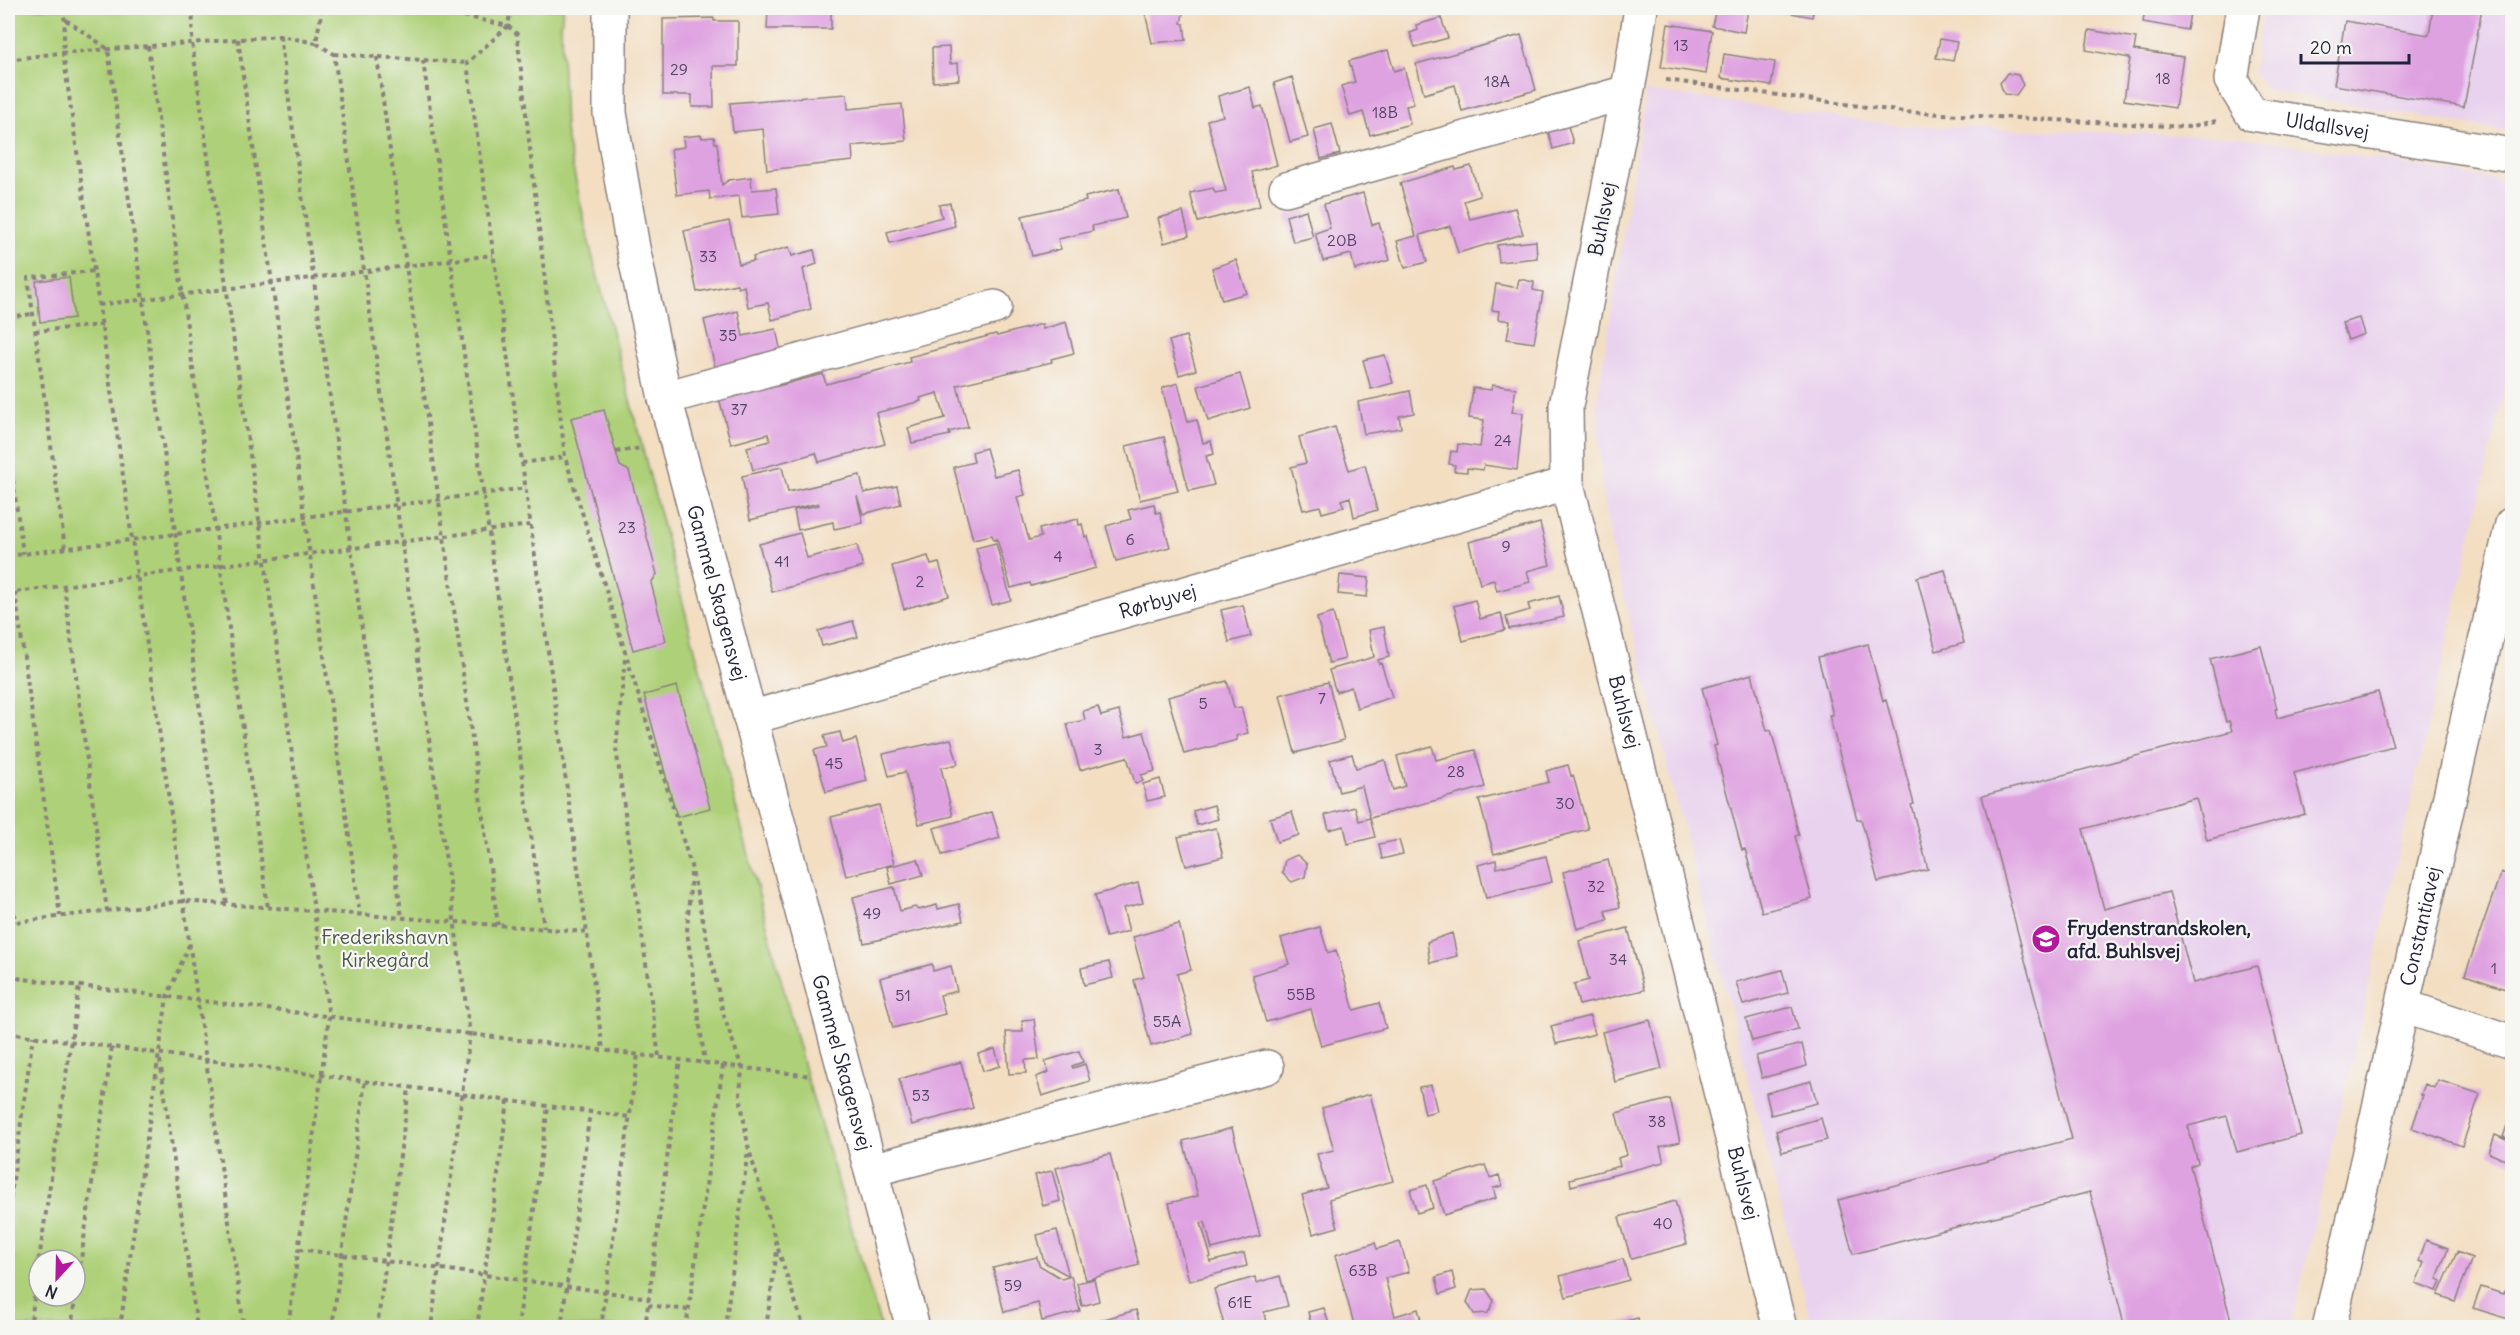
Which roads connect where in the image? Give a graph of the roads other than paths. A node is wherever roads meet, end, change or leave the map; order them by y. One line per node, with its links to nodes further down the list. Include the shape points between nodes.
1 (610, 8): 8 (street, Gammel Skagensvej, via 610,114 633,248)
2 (1641, 8): 4 (street, Buhlsvej)
3 (2243, 8): 5 (street, Uldallsvej, via 2231,80 2252,114)
4 (1629, 82): 6 (street); 9 (street, Buhlsvej, via 1566,406)
5 (2512, 155)
6 (1286, 189)
7 (995, 307): 8 (street)
8 (666, 398): 11 (street, Gammel Skagensvej)
9 (1567, 484): 11 (street, Rørbyvej); 17 (street, Buhlsvej)
10 (2512, 524): 12 (street, Constantiavej)
11 (750, 718): 15 (street, Gammel Skagensvej)
12 (2403, 1006): 13 (street); 18 (street, Constantiavej)
13 (2512, 1042)
14 (1267, 1067): 15 (street, Gammel Skagensvej)
15 (871, 1170): 16 (street, Gammel Skagensvej)
16 (913, 1328)
17 (1780, 1328)
18 (2329, 1328)

